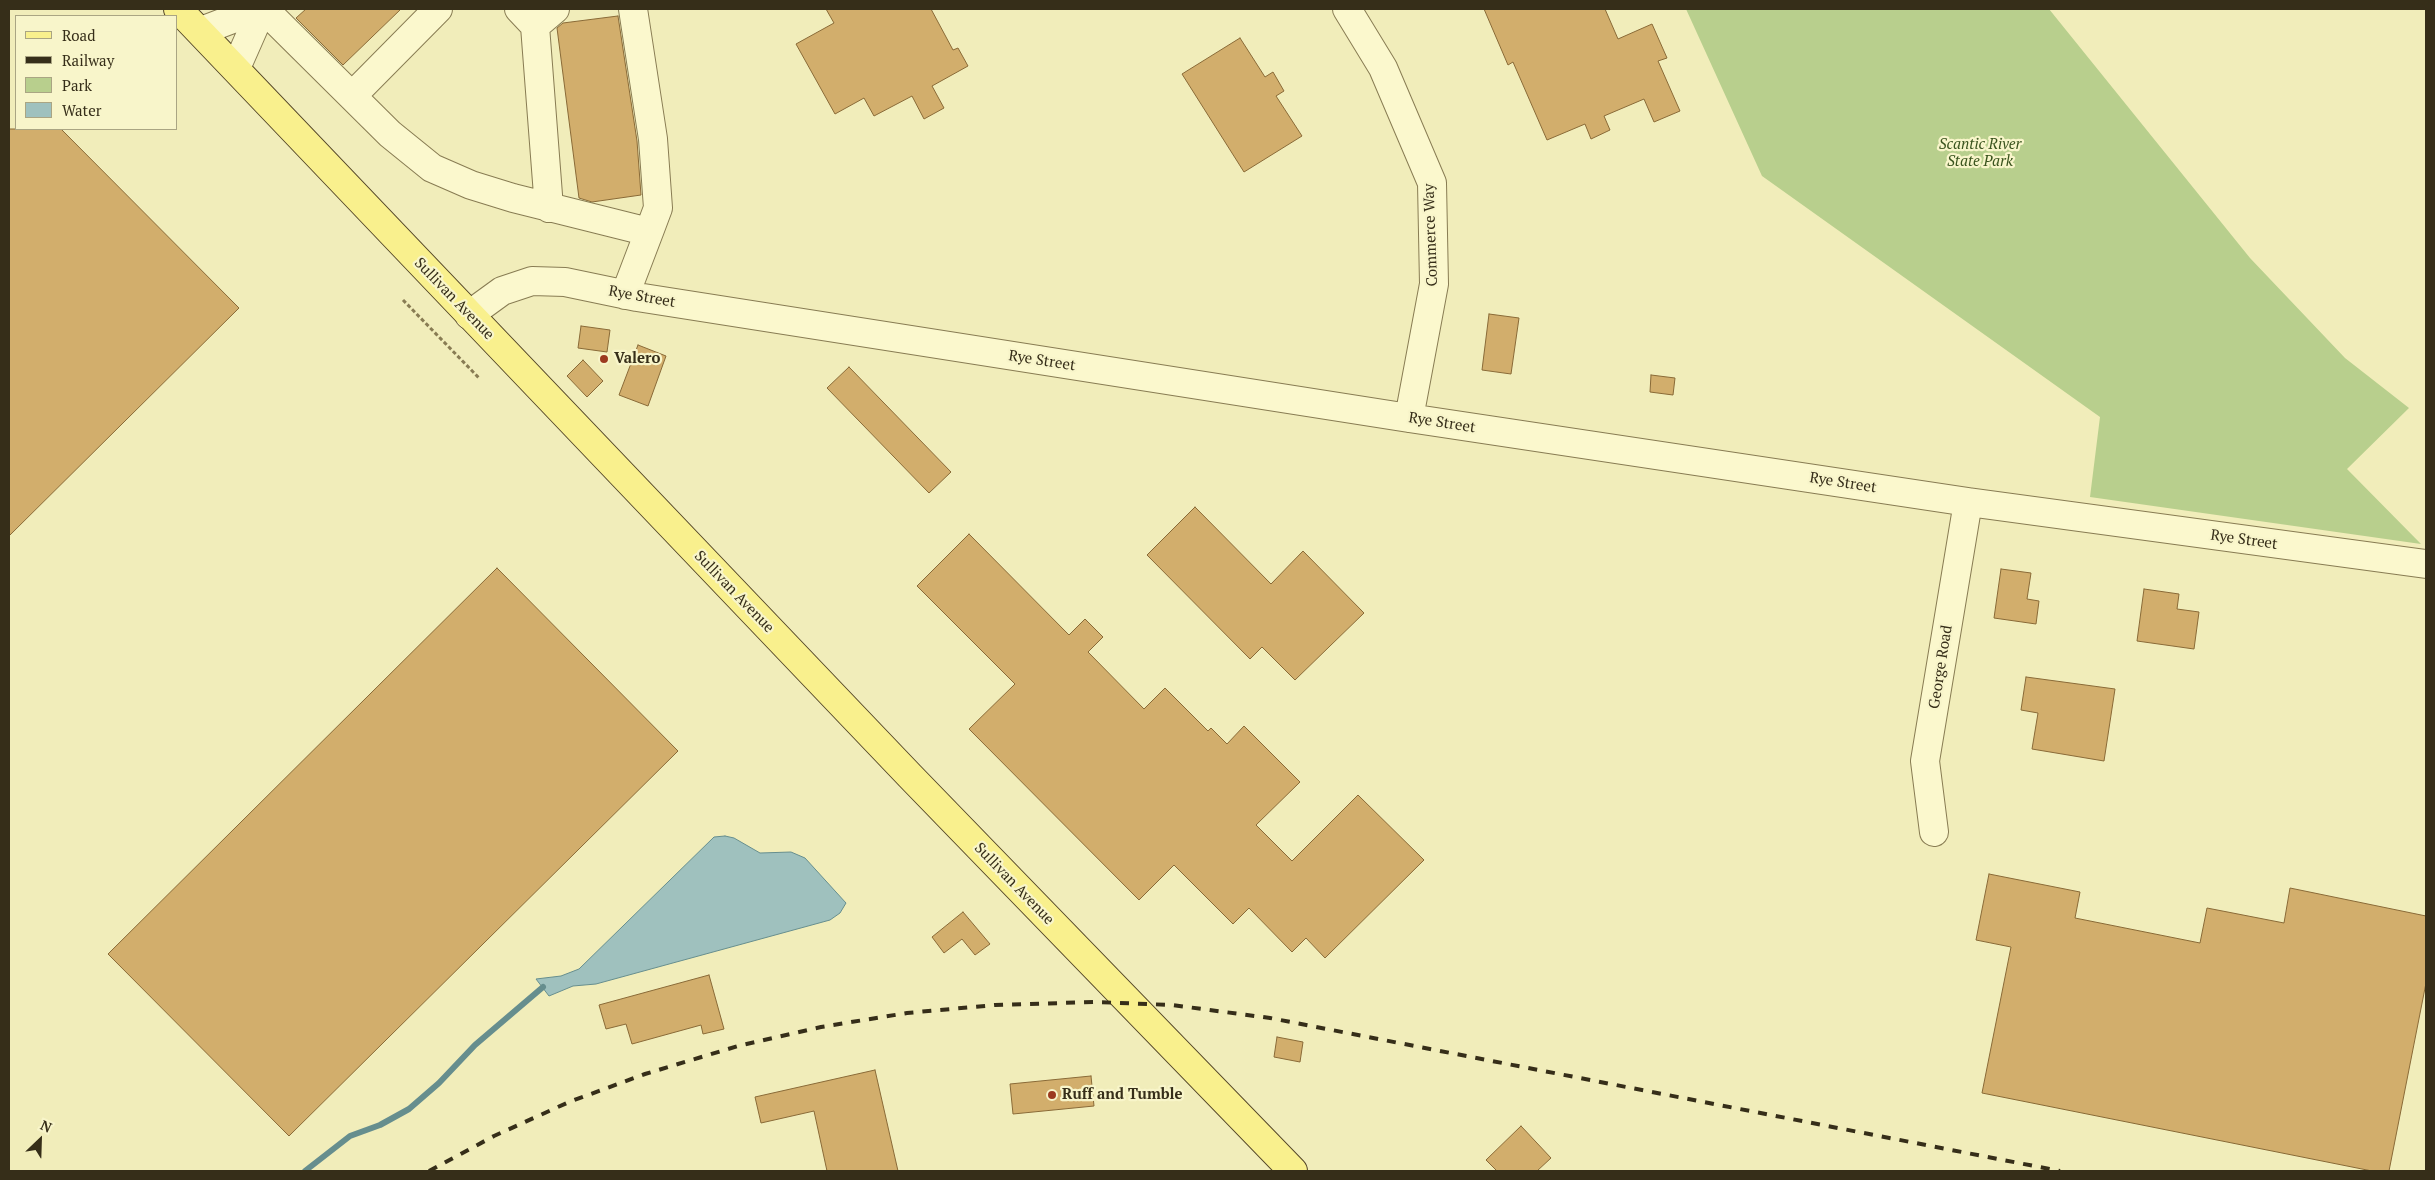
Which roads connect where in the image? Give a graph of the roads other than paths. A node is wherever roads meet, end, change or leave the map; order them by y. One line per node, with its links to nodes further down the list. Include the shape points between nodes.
1 (178, 9): 7 (main road, Sullivan Avenue)
2 (438, 9): 9 (street)
3 (633, 9): 11 (street, via 653,139 658,208)
4 (1347, 9): 14 (street, Commerce Way, via 1382,68 1432,183 1434,284)
5 (272, 12): 7 (street); 8 (street); 9 (street)
6 (536, 15): 10 (street)
7 (200, 31): 8 (main road, Sullivan Avenue)
8 (236, 68): 13 (main road, Sullivan Avenue)
9 (352, 96): 10 (street, via 390,134 432,168 470,185)
10 (549, 208): 11 (street)
11 (649, 232): 12 (street)
12 (625, 295): 13 (street, Rye Street, via 565,282 532,281 502,291); 14 (street, Rye Street)
13 (469, 314): 18 (main road, Sullivan Avenue)
14 (1409, 418): 15 (street, Rye Street)
15 (1968, 502): 16 (street, Rye Street); 17 (street, George Road, via 1925,762)
16 (2426, 564)
17 (1934, 832)
18 (1293, 1171)

